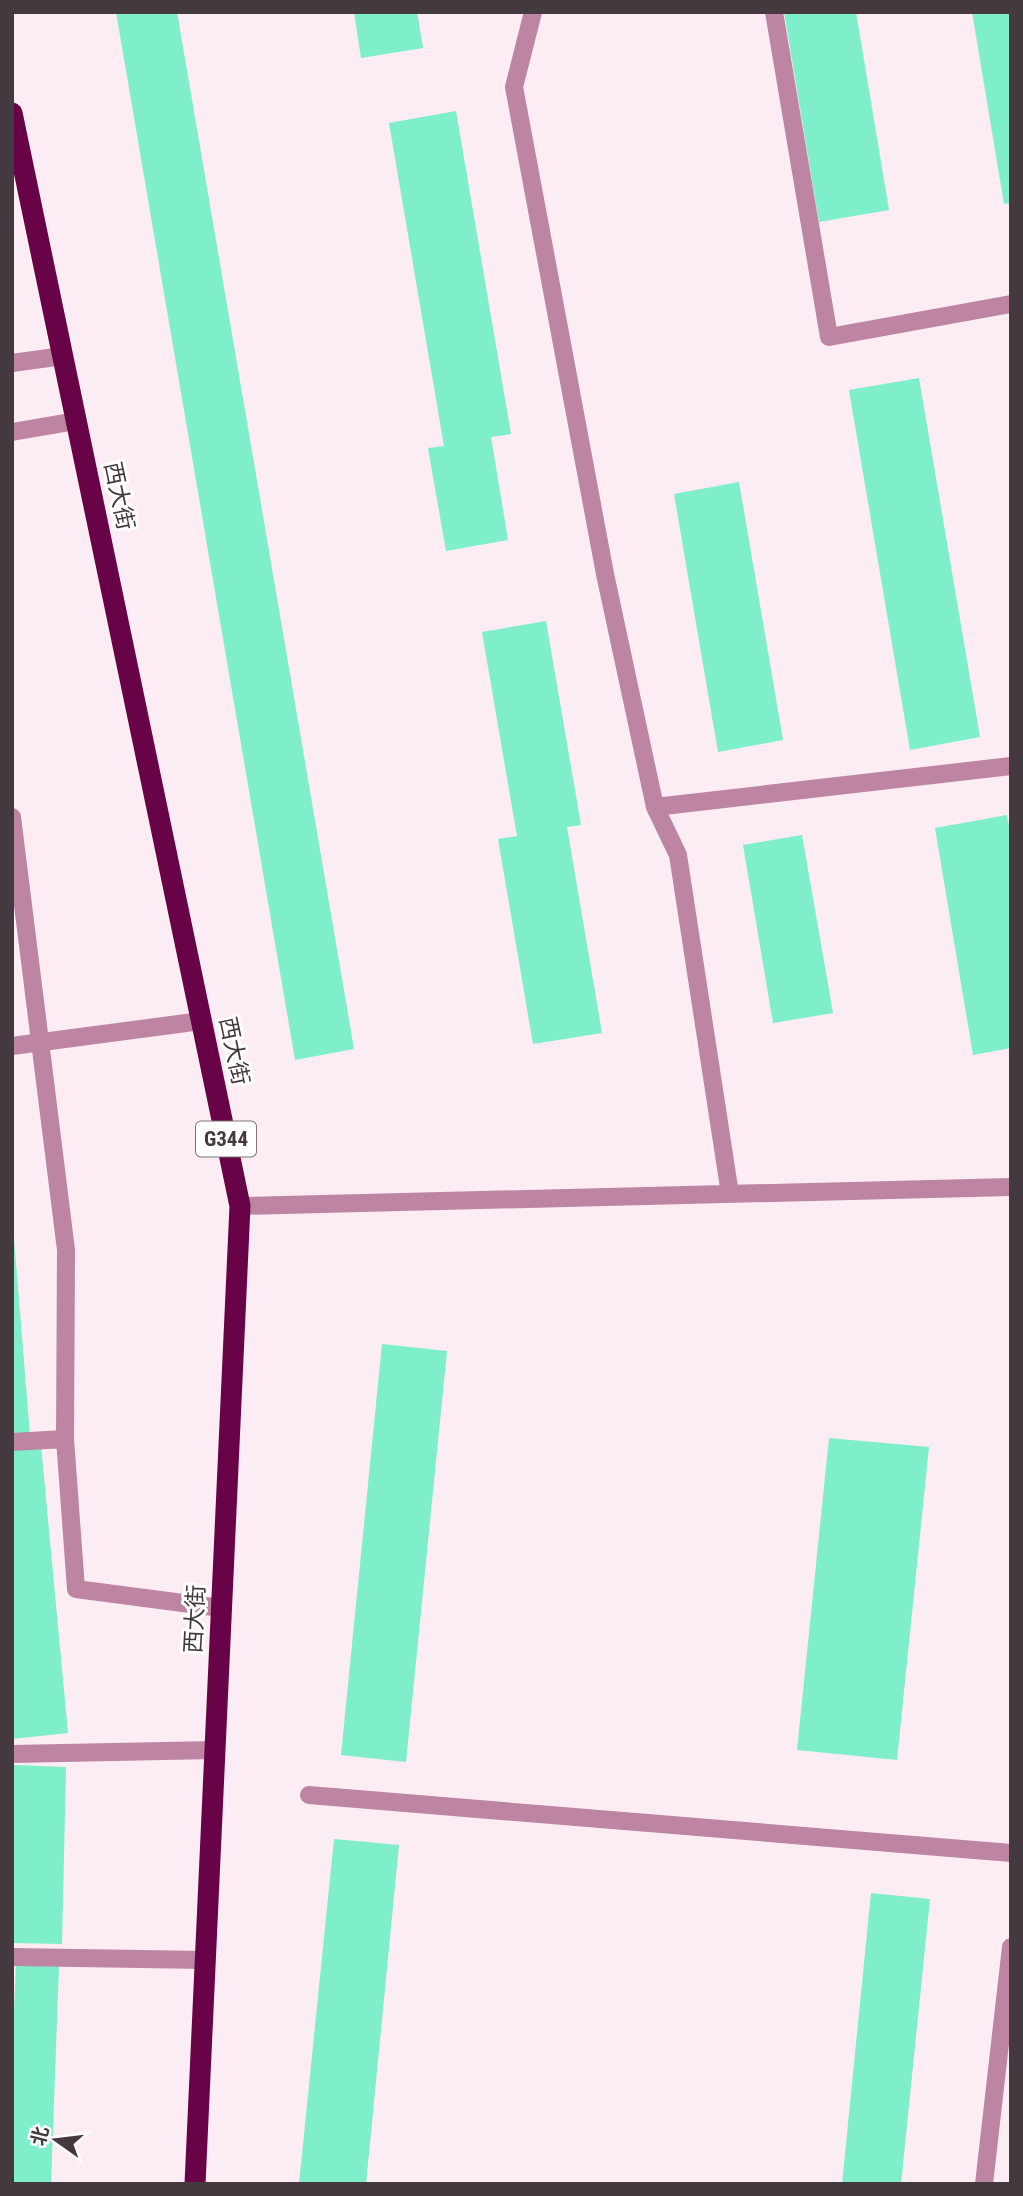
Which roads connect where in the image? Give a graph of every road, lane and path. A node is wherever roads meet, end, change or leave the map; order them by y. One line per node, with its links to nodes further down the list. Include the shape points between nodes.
1 (533, 12): 10 (street, via 514,87)
2 (774, 12): 4 (street, via 829,337)
3 (12, 113): 5 (highway, 西大街 / G344)
4 (1011, 304)
5 (63, 356): 6 (street); 7 (highway, 西大街 / G344)
6 (12, 363)
7 (76, 421): 8 (street); 12 (highway, 西大街 / G344)
8 (12, 432)
9 (1011, 766): 10 (street)
10 (655, 807): 16 (street, via 678,855)
11 (12, 817): 13 (street)
12 (201, 1021): 13 (street); 17 (highway, 西大街 / G344)
13 (40, 1042): 14 (street); 18 (street, via 66,1250)
14 (12, 1046)
15 (1011, 1187): 16 (street)
16 (730, 1194): 17 (street)
17 (240, 1206): 20 (highway, 西大街 / G344)
18 (65, 1439): 19 (street); 20 (street, via 76,1589)
19 (12, 1442)
20 (221, 1608): 21 (highway, 西大街 / G344)
21 (215, 1750): 22 (street); 27 (highway, 西大街 / G344)
22 (12, 1754)
23 (309, 1795): 24 (street)
24 (1011, 1853)
25 (1011, 1947): 29 (street)
26 (12, 1957): 27 (street)
27 (205, 1960): 28 (highway, 西大街 / G344)
28 (195, 2184)
29 (984, 2184)

